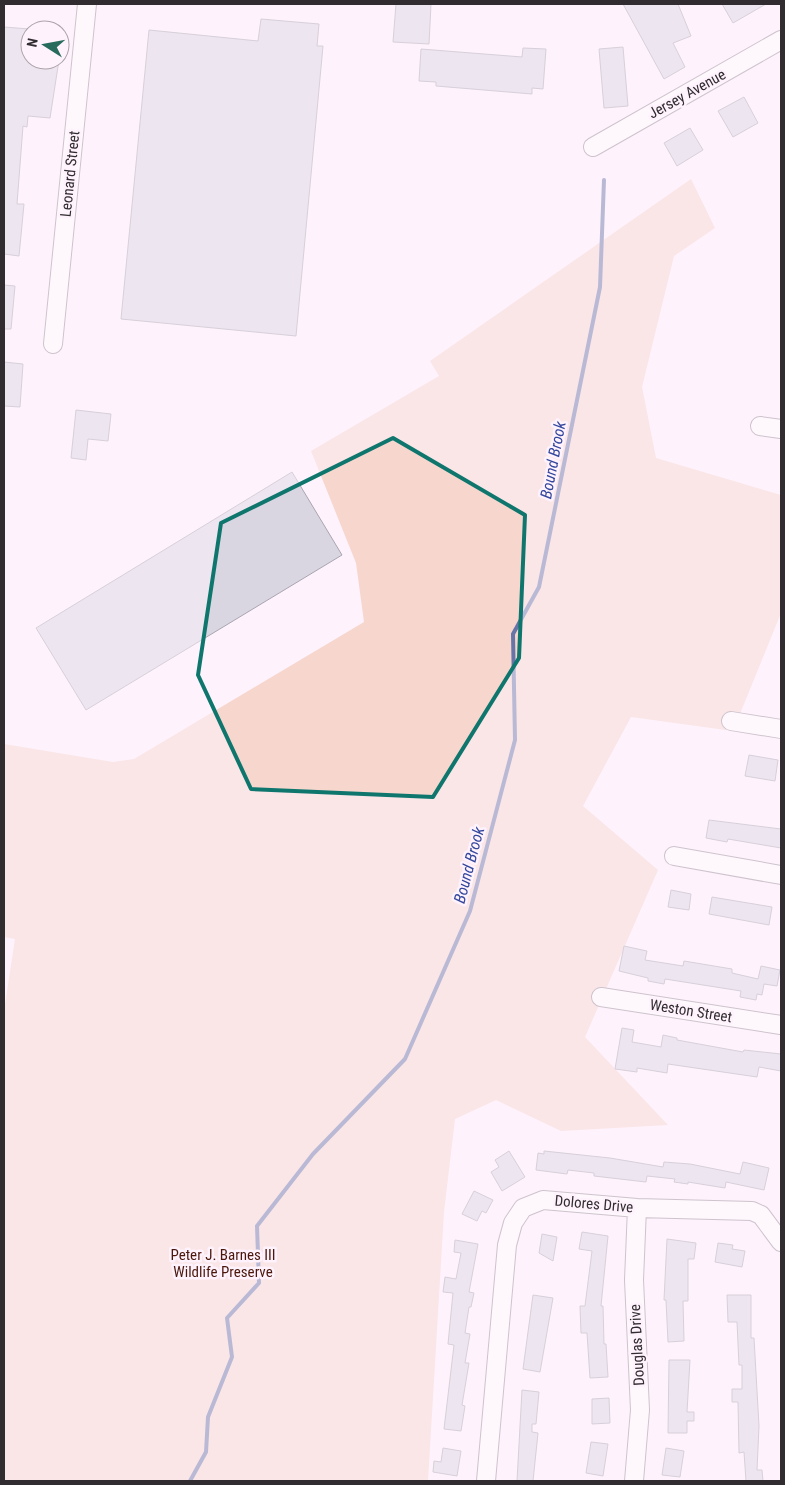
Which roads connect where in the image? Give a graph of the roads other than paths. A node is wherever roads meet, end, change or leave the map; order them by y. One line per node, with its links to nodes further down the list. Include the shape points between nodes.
1 (87, 4): 4 (street, Leonard Street)
2 (781, 40): 3 (street, Jersey Avenue)
3 (592, 147)
4 (53, 344)
5 (760, 426): 6 (street)
6 (781, 430)
7 (731, 721): 8 (street)
8 (781, 729)
9 (674, 856): 10 (street)
10 (781, 875)
11 (601, 997): 12 (street, Weston Street)
12 (781, 1025)
13 (637, 1208): 14 (street, Dolores Drive, via 752,1211 761,1215); 15 (street, Dolores Drive, via 543,1200 523,1208 513,1223 503,1280); 16 (street, Douglas Drive, via 634,1280 640,1410)
14 (781, 1242)
15 (486, 1481)
16 (634, 1481)

